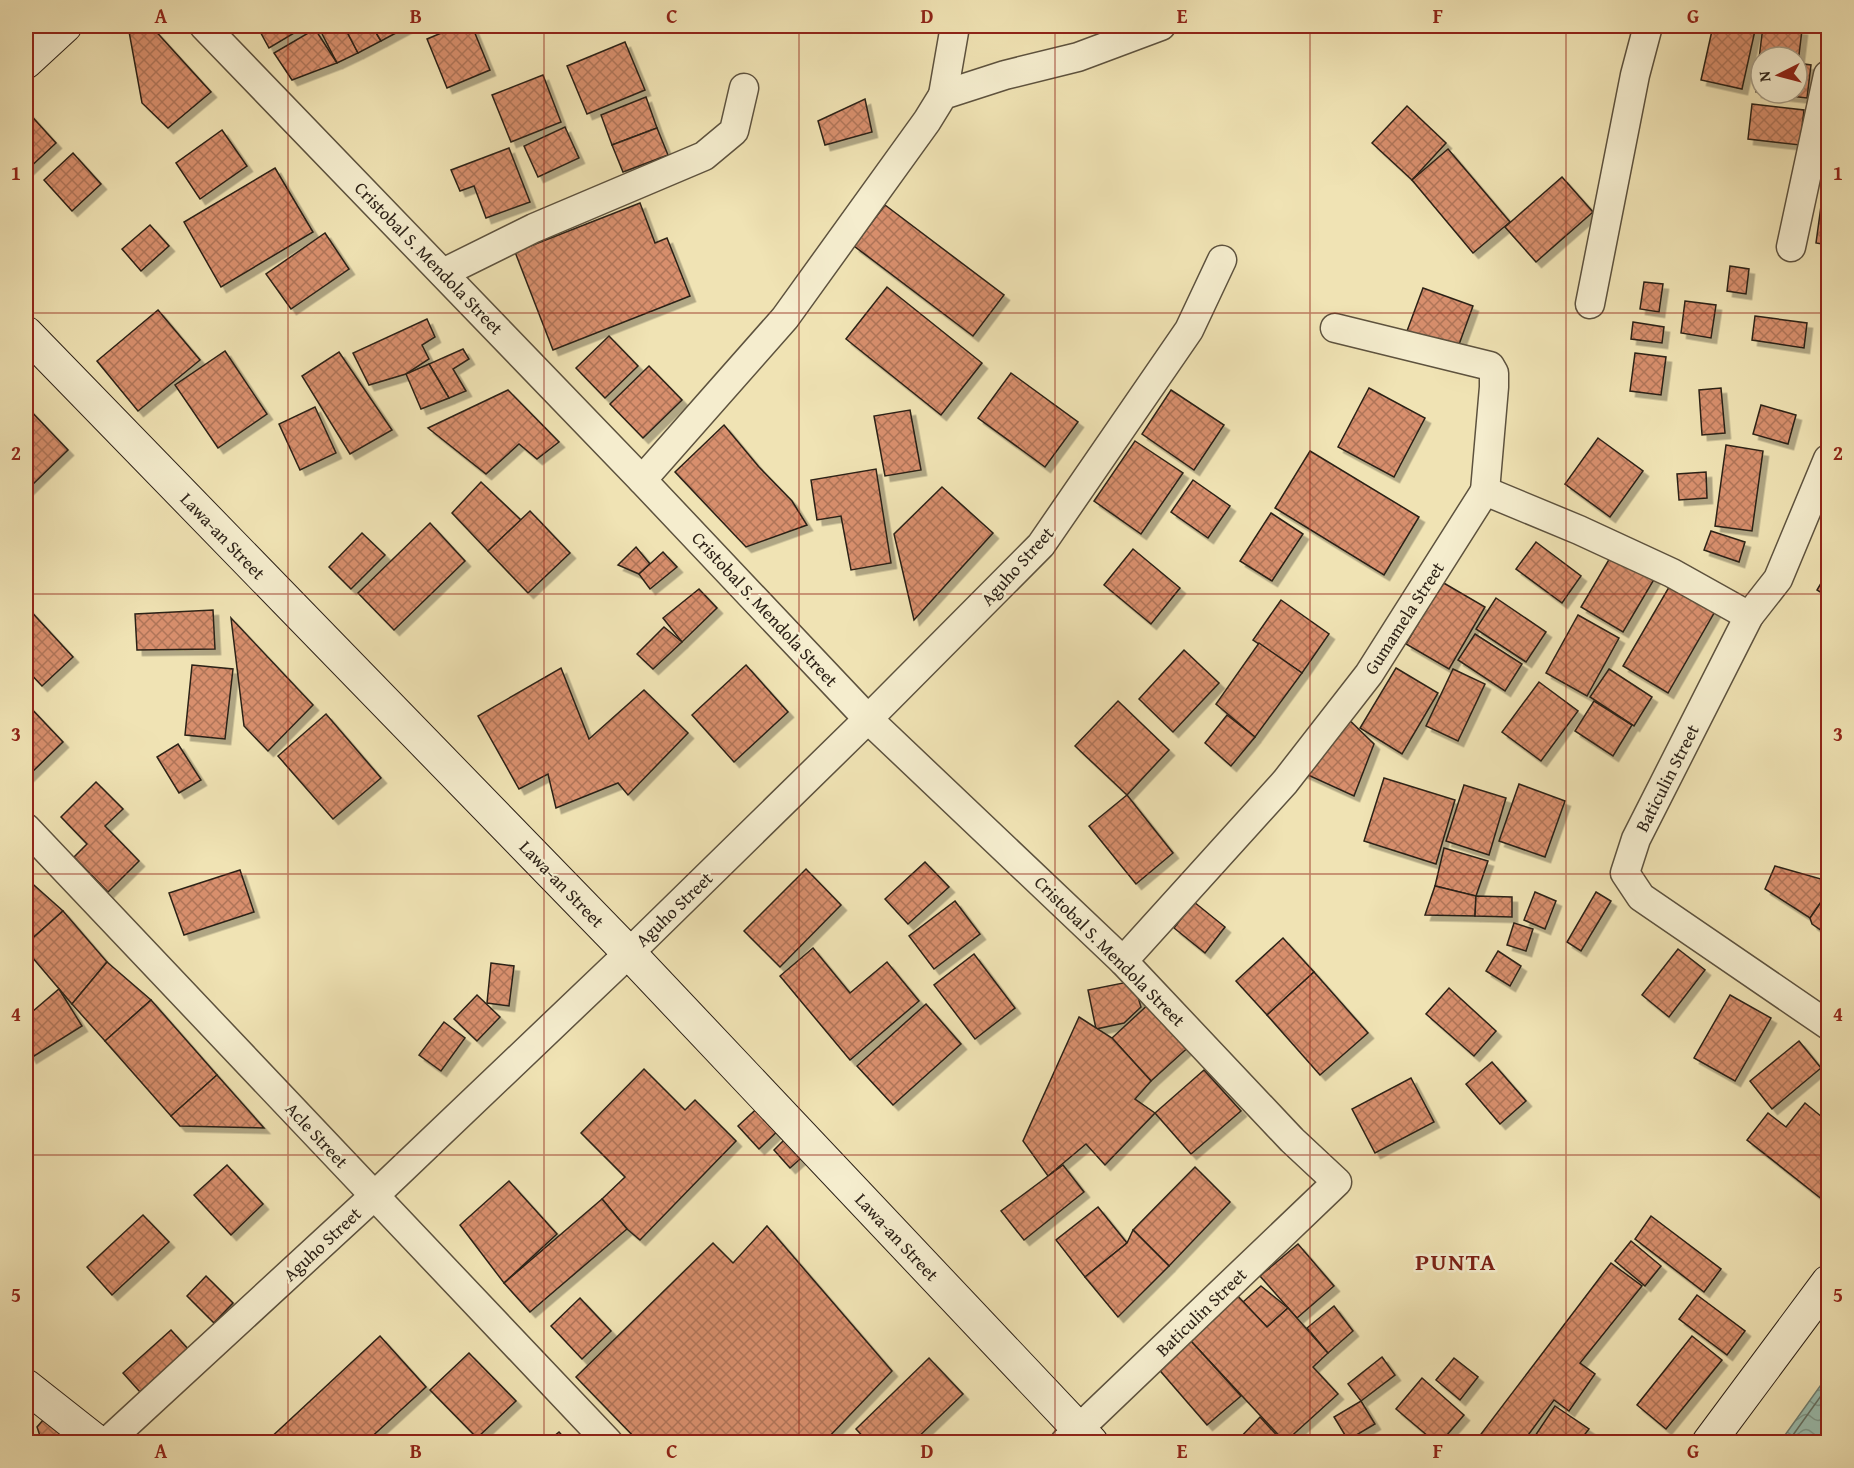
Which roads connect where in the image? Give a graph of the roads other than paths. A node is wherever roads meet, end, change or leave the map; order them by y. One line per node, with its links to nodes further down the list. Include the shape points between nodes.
1 (65, 26): 6 (street)
2 (204, 26): 12 (street, Cristobal S. Mendola Street)
3 (956, 26): 9 (street)
4 (1161, 26): 9 (street, via 1078,57)
5 (1648, 26): 13 (street)
6 (26, 62)
7 (1828, 75): 10 (street)
8 (744, 88): 12 (street, via 734,131 704,156 534,228)
9 (943, 95): 17 (street, via 785,318)
10 (1791, 248)
11 (1222, 260): 20 (street, Aguho Street, via 1189,330 1041,545)
12 (443, 273): 17 (street, Cristobal S. Mendola Street)
13 (1590, 304)
14 (1335, 328): 18 (street, via 1490,366 1494,387)
15 (26, 333): 22 (street, Lawa-an Street)
16 (1828, 459): 19 (street, Baticulin Street, via 1778,579)
17 (642, 480): 20 (street, Cristobal S. Mendola Street)
18 (1485, 491): 19 (street, via 1672,573); 23 (street, Gumamela Street, via 1369,674 1285,782)
19 (1749, 616): 24 (street, Baticulin Street, via 1636,839 1625,873 1641,897)
20 (868, 719): 22 (street, Aguho Street); 23 (street, Cristobal S. Mendola Street)
21 (26, 828): 26 (street, Acle Street)
22 (629, 953): 26 (street, Aguho Street); 29 (street, Lawa-an Street)
23 (1124, 961): 25 (street, Cristobal S. Mendola Street, via 1292,1140)
24 (1828, 1025)
25 (1337, 1182): 29 (street, Baticulin Street)
26 (374, 1196): 31 (street, Aguho Street); 32 (street, Acle Street)
27 (1828, 1282): 33 (street)
28 (26, 1386): 30 (street)
29 (1078, 1438)
30 (97, 1443)
31 (107, 1443)
32 (608, 1443)
33 (1709, 1443)

